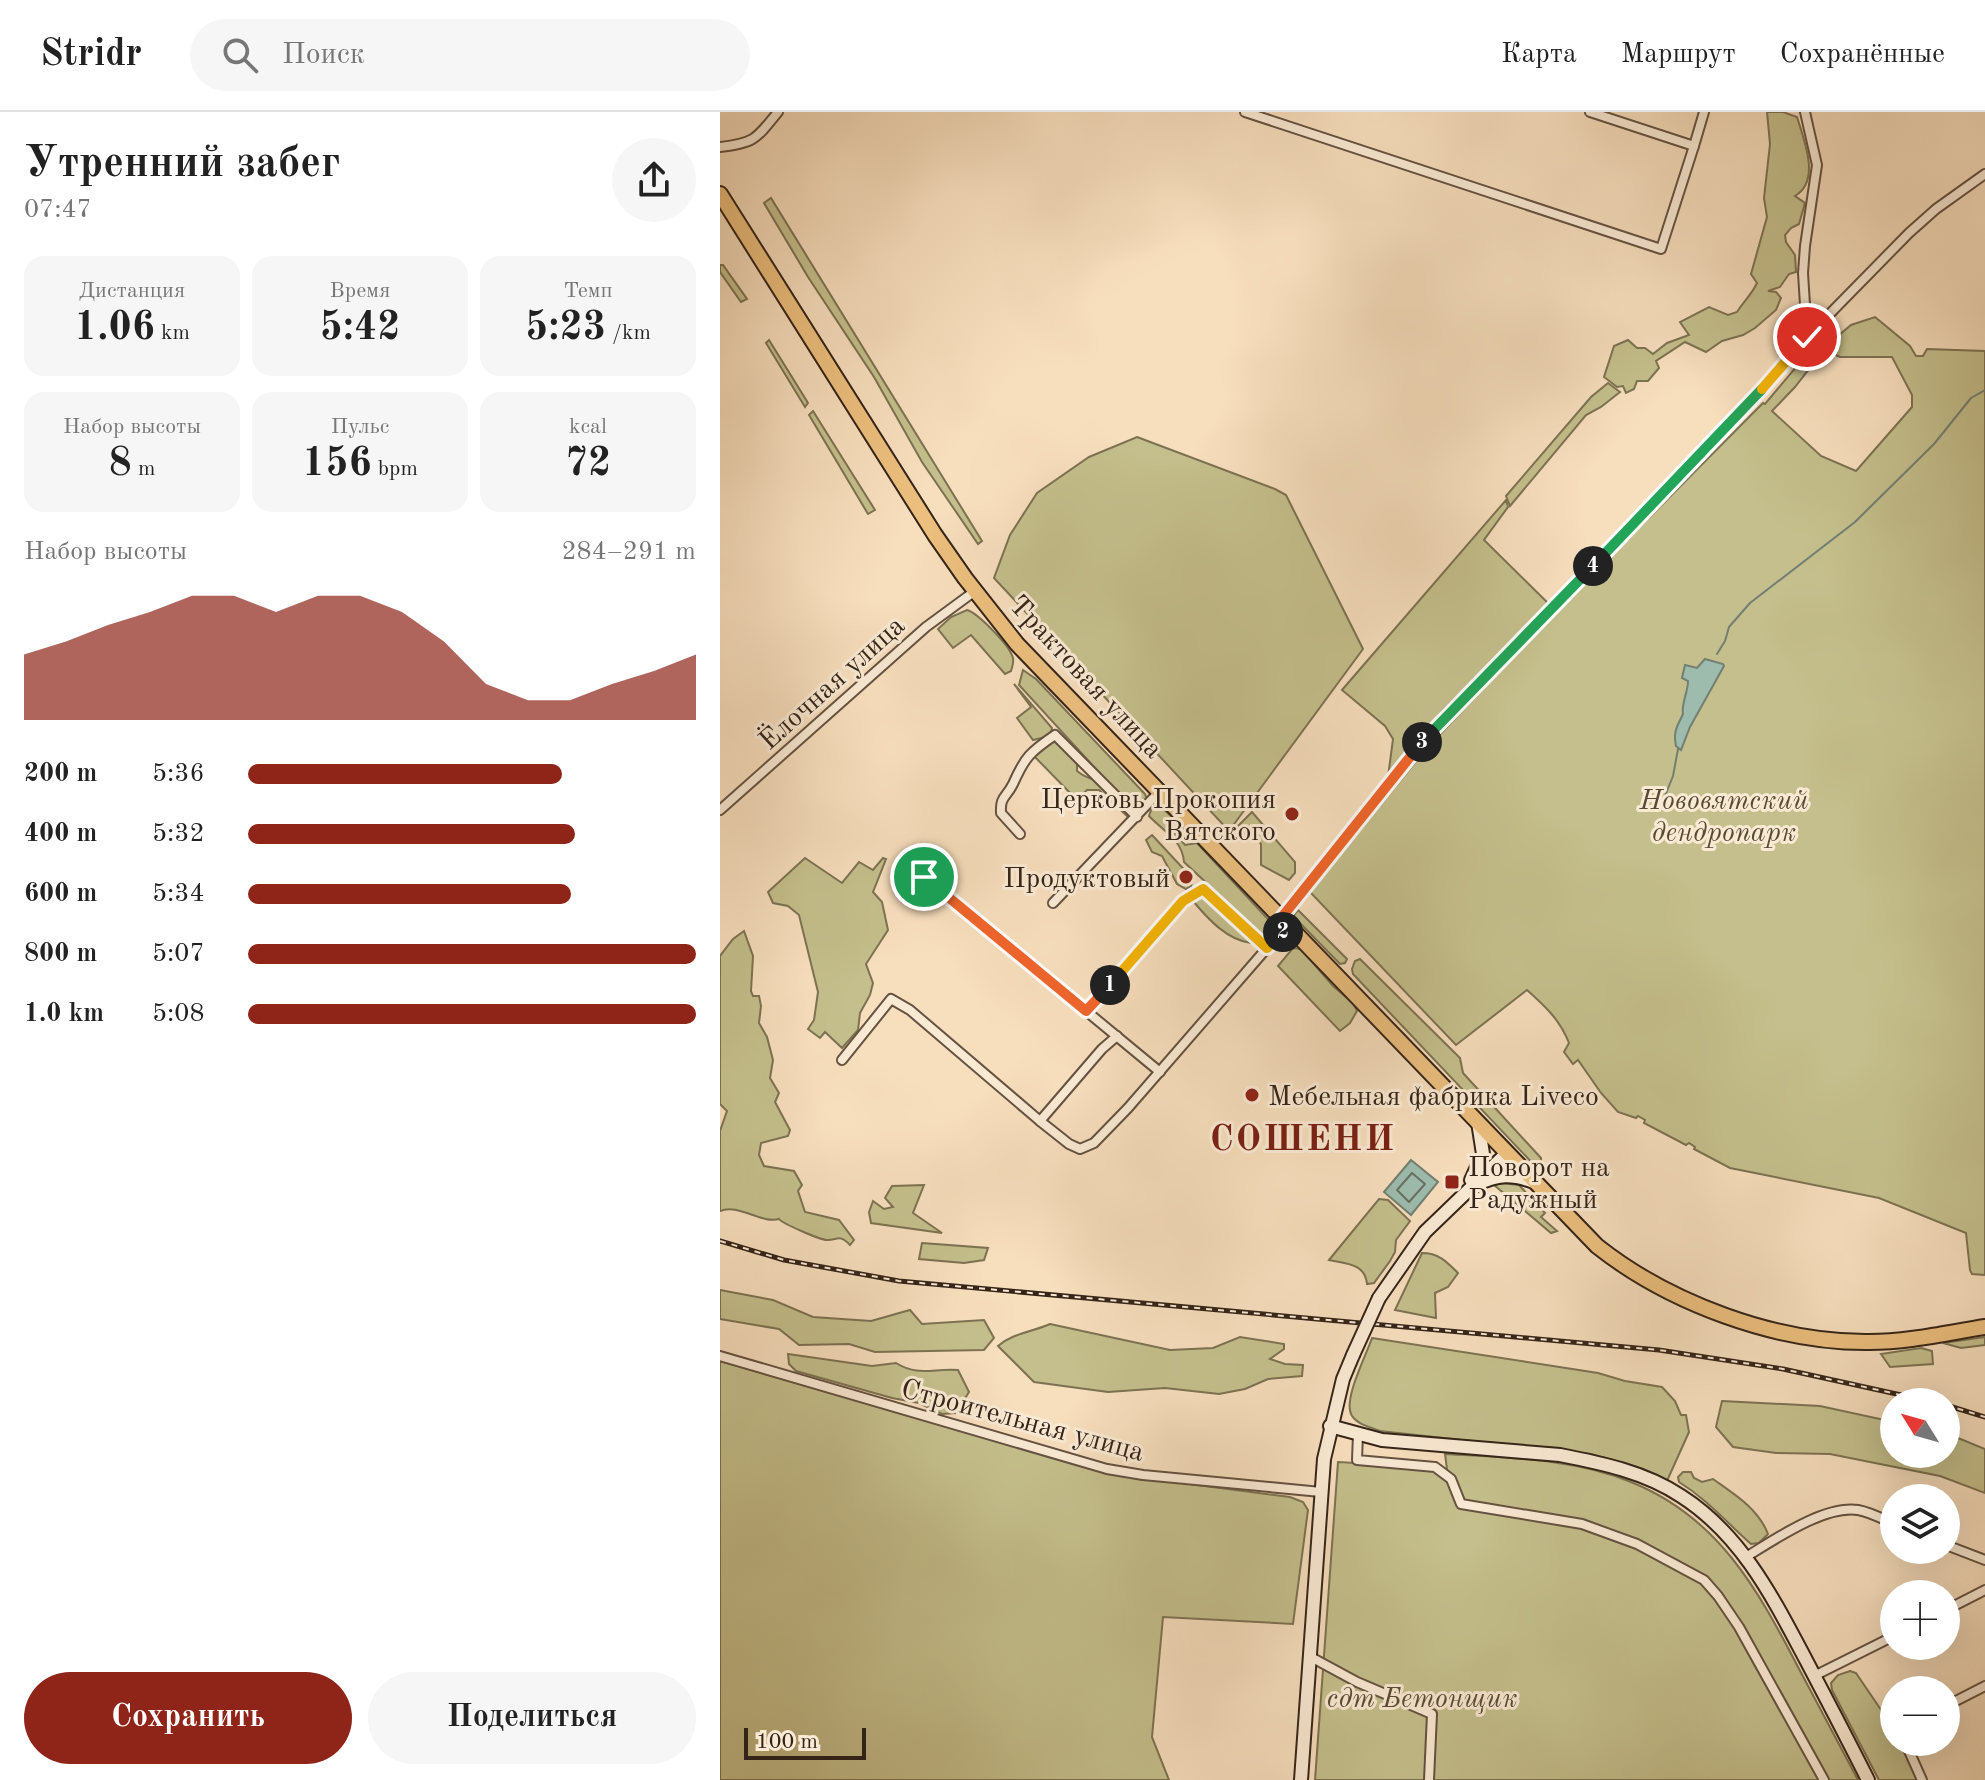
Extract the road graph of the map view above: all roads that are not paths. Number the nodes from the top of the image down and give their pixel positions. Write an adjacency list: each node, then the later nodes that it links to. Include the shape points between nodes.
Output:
1 (778, 112): 7 (street, via 747,143)
2 (1245, 112): 6 (street, via 1661,249)
3 (1590, 112): 6 (street)
4 (1704, 112): 6 (street)
5 (1805, 112): 10 (street, via 1817,165 1803,273)
6 (1694, 146)
7 (720, 147)
8 (1985, 174): 10 (street, via 1909,233)
9 (720, 194): 11 (main road, Трактовая улица)
10 (1807, 337): 18 (street, via 1747,406 1424,740)
11 (975, 591): 12 (main road, Трактовая улица, via 1017,644); 13 (street, Ёлочная улица, via 926,627)
12 (1159, 792): 14 (street); 18 (main road, Трактовая улица)
13 (720, 810)
14 (1137, 817): 15 (street, via 1055,735 1018,768 1000,801 1001,813); 17 (street)
15 (1020, 834)
16 (924, 877): 20 (street)
17 (1053, 903)
18 (1286, 921): 19 (street); 25 (main road, Трактовая улица)
19 (1267, 948): 20 (street, via 1203,889 1183,901); 23 (street)
20 (1086, 1011): 21 (street)
21 (1117, 1036): 23 (street); 24 (street)
22 (842, 1060): 24 (street, via 891,999)
23 (1160, 1072): 24 (street, via 1094,1143 1080,1149)
24 (1040, 1121)
25 (1477, 1121): 26 (main road, Трактовая улица); 28 (main road, via 1483,1154)
26 (1507, 1153): 27 (main road); 28 (main road)
27 (1534, 1182): 28 (main road, via 1500,1175); 29 (main road, via 1597,1246 1649,1282 1763,1326 1868,1342)
28 (1463, 1193): 31 (main road, bridge, via 1425,1232 1379,1298 1343,1379)
29 (1985, 1327)
30 (720, 1356): 33 (street, Строительная улица, via 1107,1469)
31 (1330, 1426): 32 (main road); 33 (main road)
32 (1358, 1434): 36 (main road, via 1560,1455 1618,1468 1680,1495); 48 (street, via 1357,1460 1435,1467 1451,1479 1461,1504 1582,1524 1637,1544 1704,1580 1739,1627)
33 (1321, 1492): 41 (main road)
34 (1880, 1519): 36 (street, via 1850,1510 1810,1520)
35 (1960, 1550): 37 (street)
36 (1746, 1557): 42 (main road)
37 (1985, 1560)
38 (1985, 1590): 39 (street)
39 (1960, 1603)
40 (1880, 1643): 42 (street)
41 (1309, 1656): 46 (main road); 47 (street, via 1432,1714)
42 (1814, 1676): 49 (main road)
43 (1985, 1686): 44 (street)
44 (1960, 1699)
45 (1911, 1756): 50 (street)
46 (1301, 1780)
47 (1429, 1780)
48 (1824, 1780)
49 (1868, 1780)
50 (1922, 1780)

